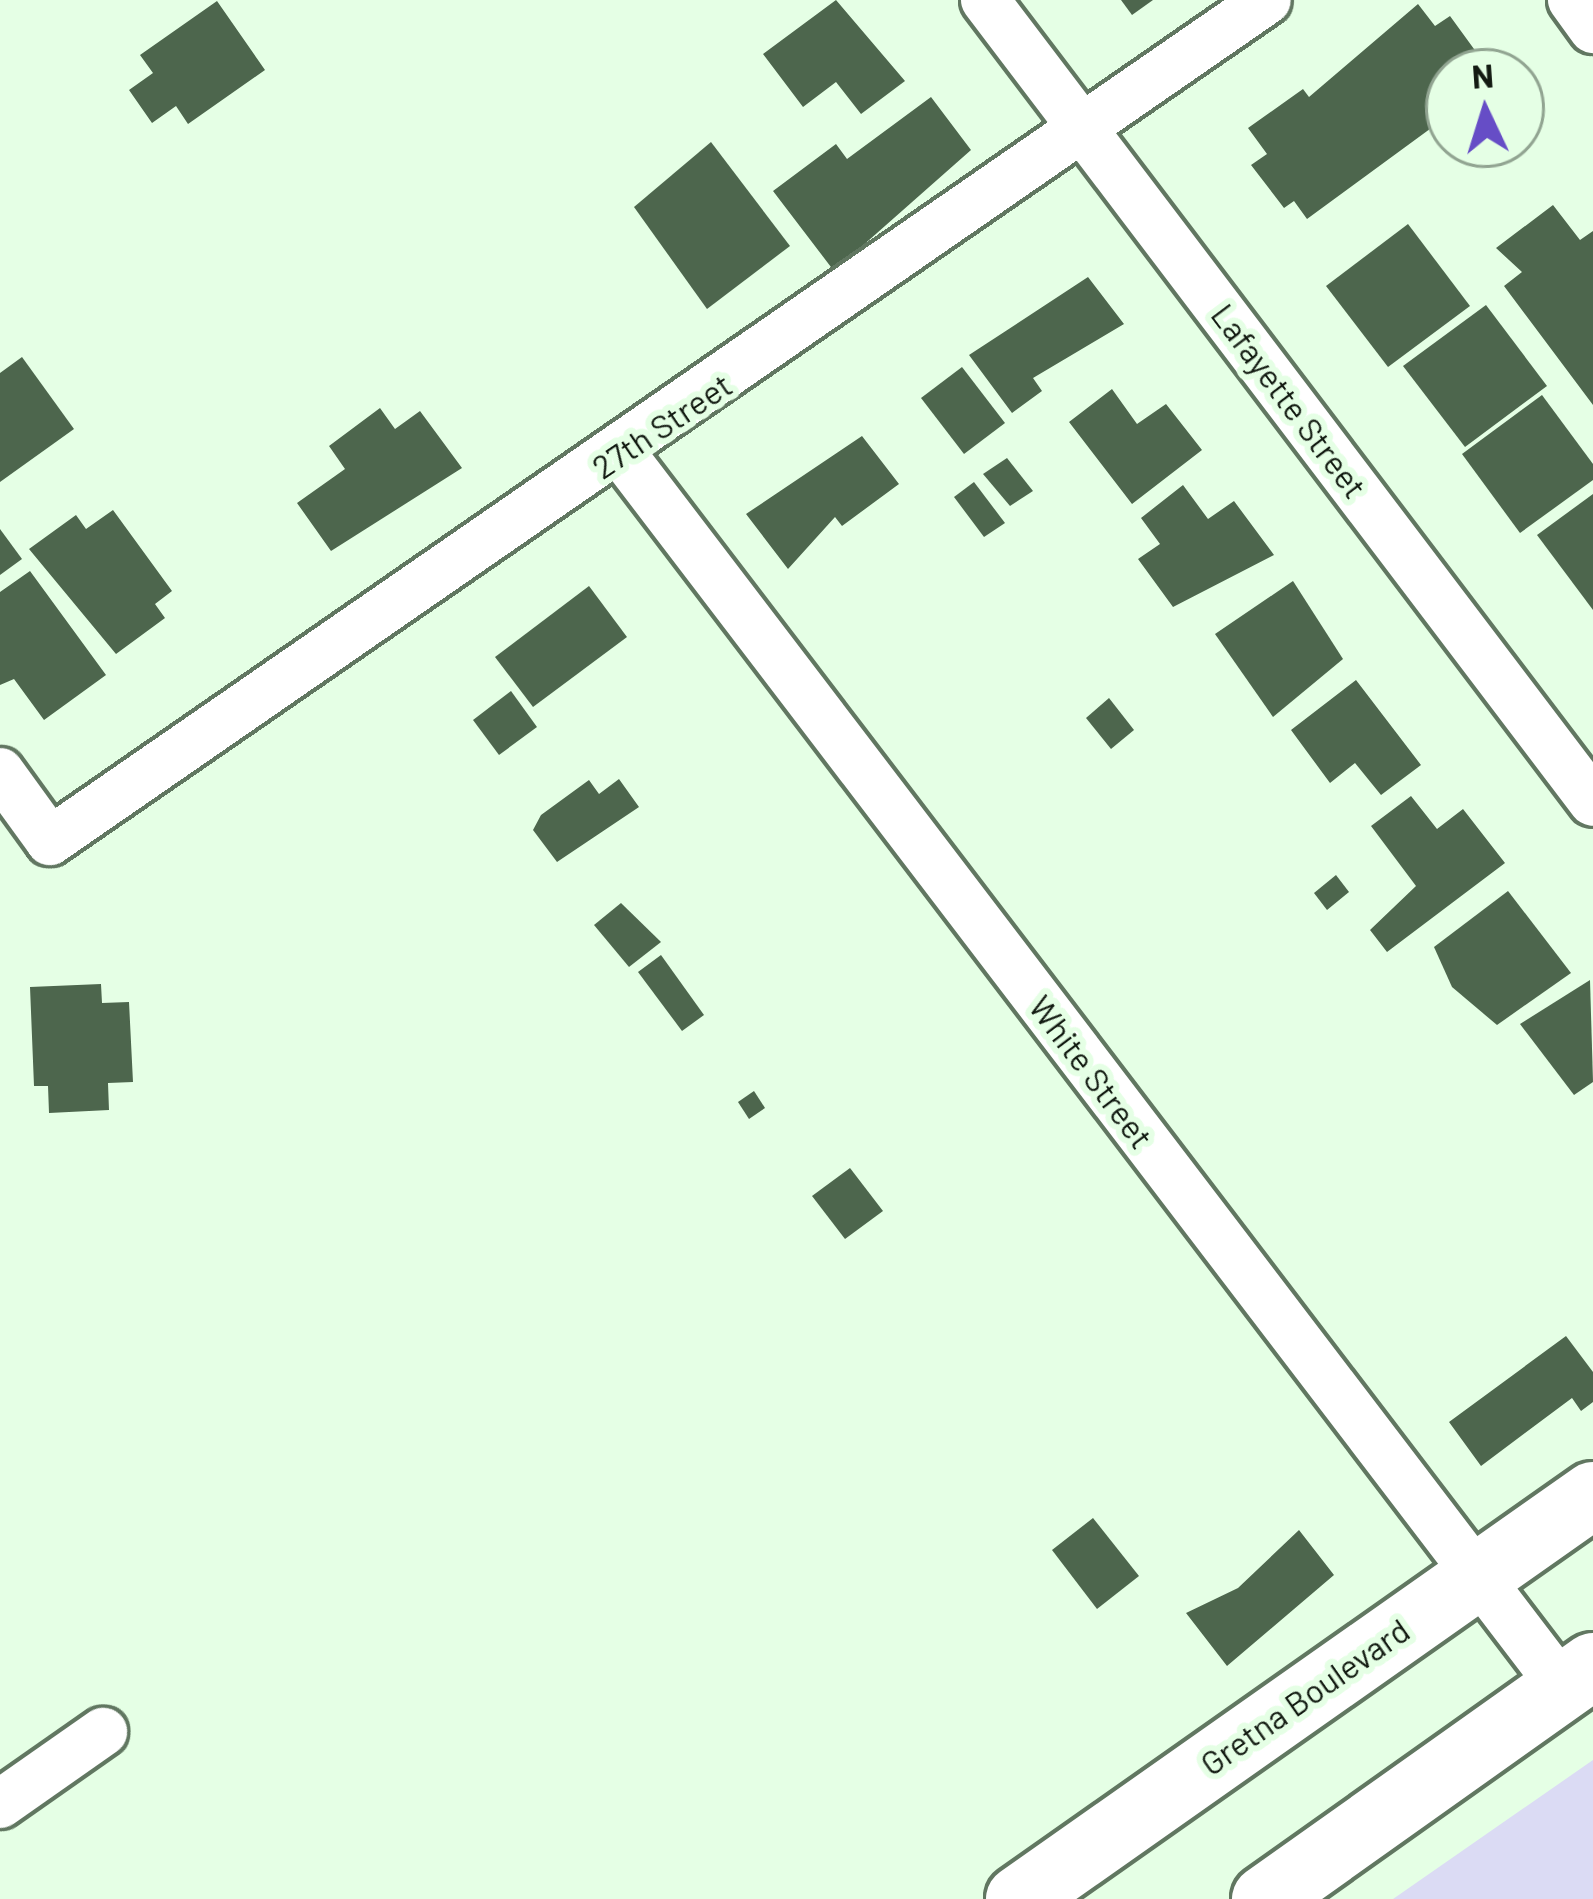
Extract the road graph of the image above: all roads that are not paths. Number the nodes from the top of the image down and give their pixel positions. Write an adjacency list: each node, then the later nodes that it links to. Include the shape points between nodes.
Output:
1 (985, 0): 5 (street, Lafayette Street)
2 (1267, 0): 5 (street, 27th Street)
3 (1572, 0): 4 (street)
4 (1593, 29)
5 (1085, 134): 6 (street, 27th Street); 8 (street, Lafayette Street)
6 (622, 454): 7 (street, 27th Street, via 50,841); 10 (street, White Street)
7 (0, 772)
8 (1593, 802)
9 (1593, 1496): 10 (street, Gretna Boulevard)
10 (1474, 1577): 11 (street, White Street); 14 (street, Gretna Boulevard)
11 (1578, 1677): 15 (street)
12 (103, 1732): 13 (street)
13 (0, 1804)
14 (1042, 1892)
15 (1265, 1899)

